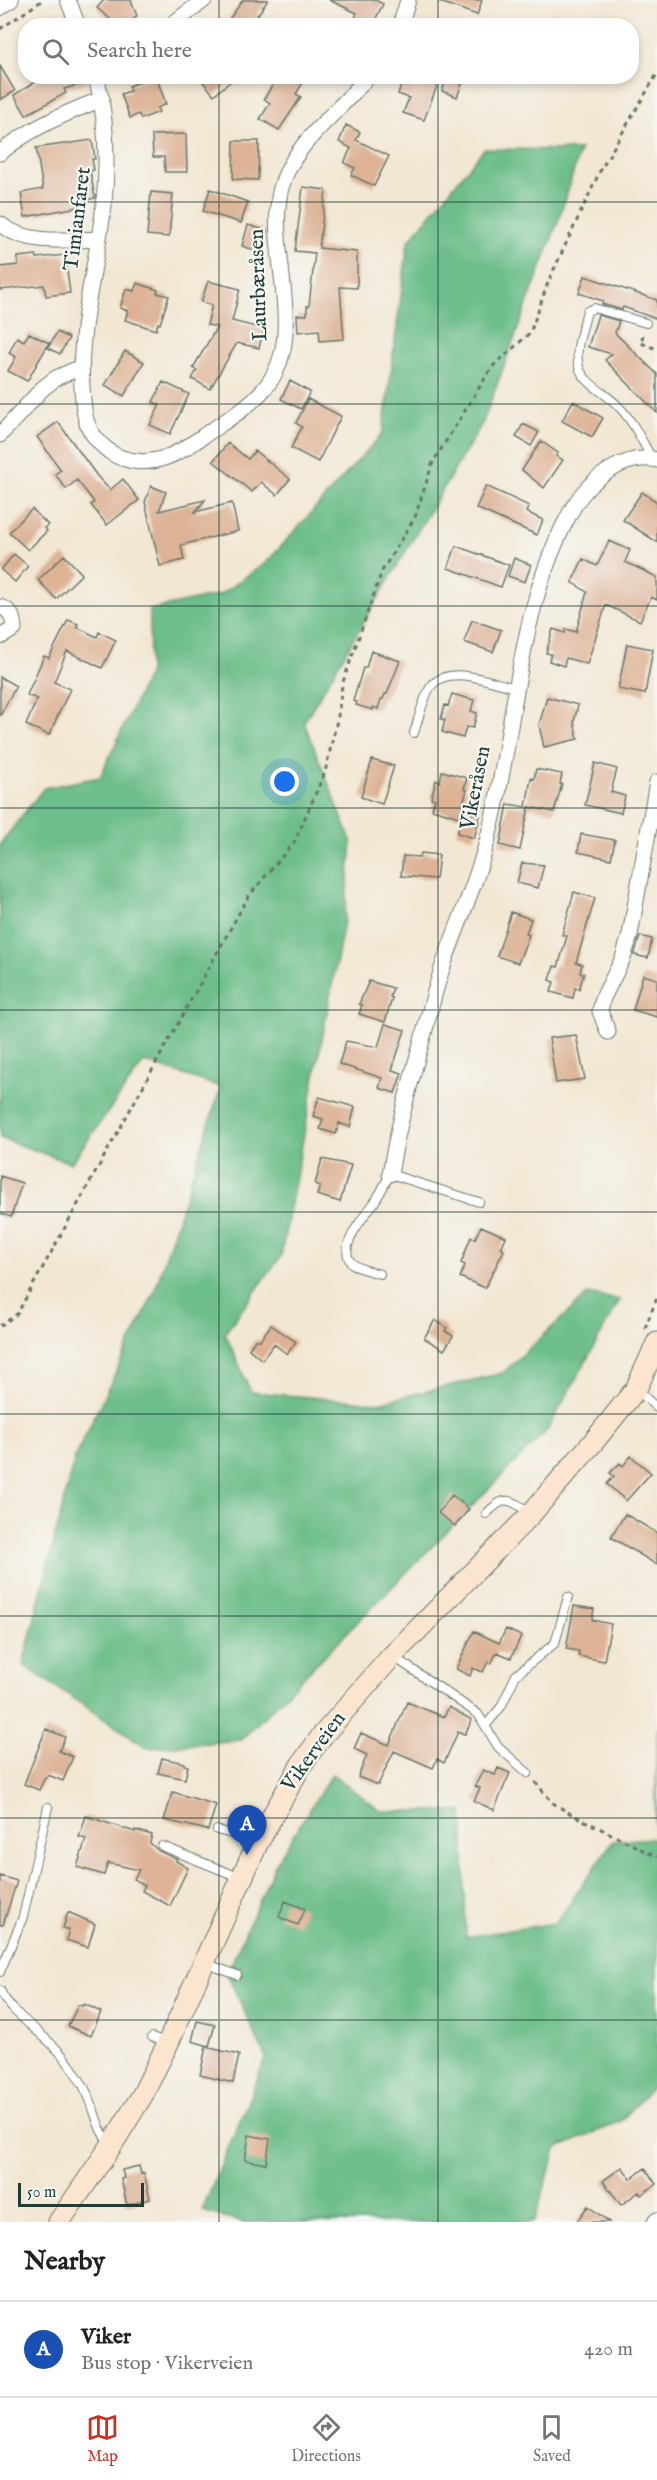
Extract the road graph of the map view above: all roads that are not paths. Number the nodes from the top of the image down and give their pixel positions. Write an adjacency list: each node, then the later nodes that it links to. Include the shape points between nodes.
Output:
1 (11, 0): 5 (street)
2 (68, 0): 6 (street)
3 (204, 0): 7 (street)
4 (408, 0): 8 (street)
5 (0, 8)
6 (75, 18)
7 (180, 18)
8 (402, 18)
9 (98, 84): 11 (street, Timianfaret)
10 (361, 84): 16 (street, Laurbæråsen, via 303,147 281,187 277,229 285,334 277,370 265,389 191,445 164,460 142,463 120,458 99,442 87,424)
11 (102, 99): 12 (street, via 22,136); 14 (street, Timianfaret, via 107,158)
12 (0, 153)
13 (0, 224): 14 (street, via 19,236)
14 (98, 239): 16 (street, Timianfaret)
15 (646, 323): 18 (lane, via 594,308 587,311 578,355 584,375 620,407)
16 (81, 367): 17 (street, via 42,389)
17 (0, 435)
18 (654, 459): 21 (street, Vikeråsen, via 615,467 595,480 575,504 548,559 530,616)
19 (0, 607): 20 (street, via 13,616 14,629)
20 (0, 637)
21 (516, 688): 22 (lane, via 472,677 442,677 430,687); 25 (street, Vikeråsen, via 490,829 476,882 443,965 397,1127)
22 (414, 733)
23 (657, 782): 24 (street, via 630,935 602,1004)
24 (608, 1032)
25 (390, 1174): 26 (lane); 27 (lane, via 355,1227 348,1253 349,1260 357,1266)
26 (479, 1202)
27 (380, 1274)
28 (657, 1343): 29 (main road, Vikerveien)
29 (636, 1389): 30 (lane); 32 (main road, Vikerveien)
30 (657, 1408)
31 (486, 1514): 32 (lane, via 504,1500)
32 (531, 1514): 34 (main road, Vikerveien)
33 (568, 1597): 35 (lane, via 555,1643 516,1675 501,1707)
34 (392, 1656): 35 (lane, via 468,1706); 39 (main road, Vikerveien, via 308,1755)
35 (486, 1725): 36 (lane, via 498,1747)
36 (528, 1773)
37 (48, 1807): 43 (lane, via 23,1917)
38 (217, 1830): 39 (lane)
39 (258, 1842): 41 (main road, Vikerveien)
40 (162, 1846): 41 (lane)
41 (242, 1878): 42 (main road, Vikerveien)
42 (203, 1963): 44 (lane); 46 (main road, Vikerveien, via 160,2040 142,2094)
43 (0, 1972)
44 (237, 1975)
45 (0, 1990): 46 (lane, via 4,1999 48,2038 64,2058 82,2084 100,2132)
46 (111, 2146): 47 (main road, Vikerveien)
47 (59, 2222)

